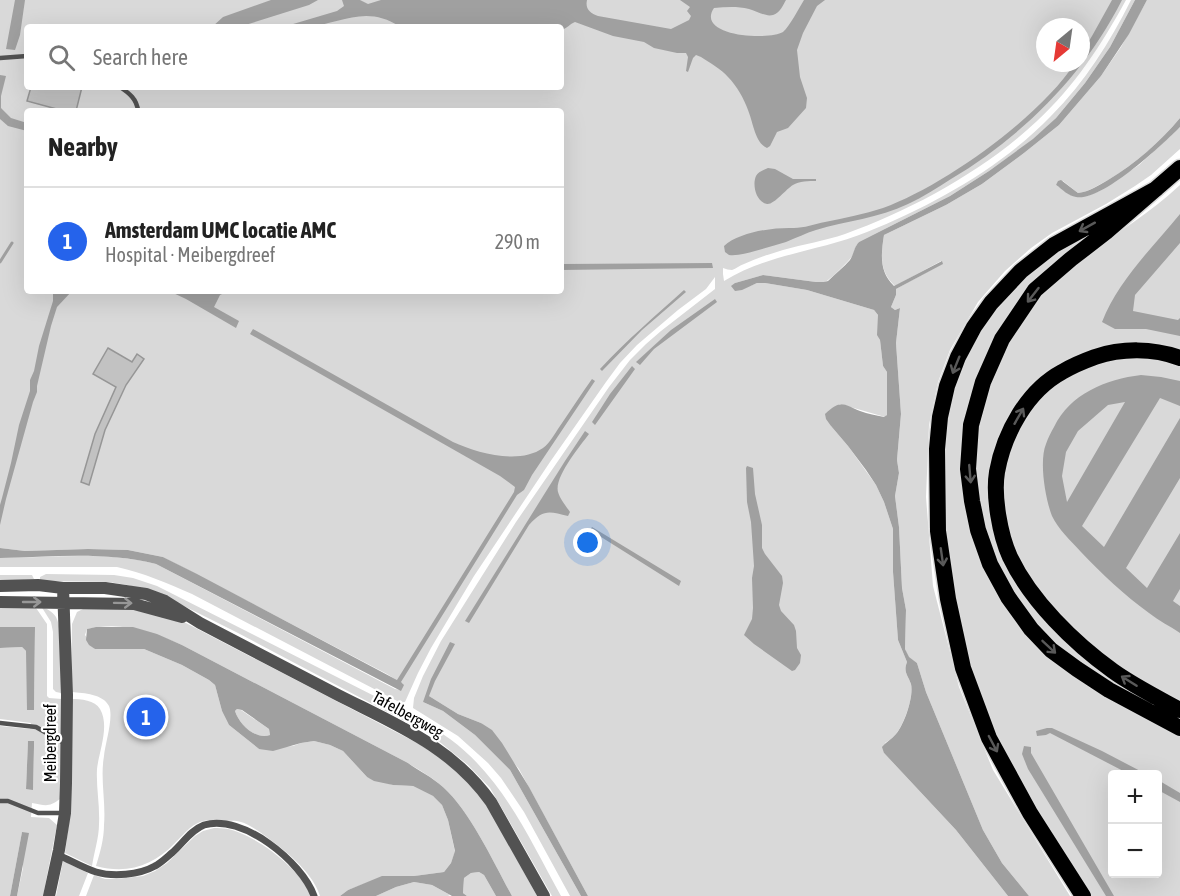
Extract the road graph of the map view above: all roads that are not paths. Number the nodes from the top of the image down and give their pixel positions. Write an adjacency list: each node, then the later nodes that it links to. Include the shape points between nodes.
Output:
1 (24, 56): 2 (lane)
2 (0, 58)
3 (124, 90): 4 (lane)
4 (138, 108)
5 (1180, 168): 6 (highway)
6 (1156, 189): 15 (highway, one-way to 15, via 1035,290 1002,339 983,382 971,425 968,469 978,530 990,564 1031,629 1051,650 1108,690); 23 (highway, one-way to 23, via 1054,245 1021,271 991,303 958,357 947,386 939,428 938,531 963,668 989,738 1030,813)
7 (1180, 358): 13 (highway, one-way to 7, via 1113,671 1039,602 1010,556 997,500 997,473 1017,418 1038,390 1060,372 1110,352 1141,350)
8 (0, 586): 9 (street, Tafelbergweg)
9 (63, 588): 11 (street, Meibergdreef); 12 (street, Tafelbergweg, via 105,588 146,594)
10 (0, 602): 11 (street, Tafelbergweg, one-way to 11)
11 (64, 602): 12 (street, Tafelbergweg, one-way to 12, via 134,604); 16 (street, Meibergdreef)
12 (200, 623): 22 (street, Tafelbergweg, via 420,738 456,762 491,802)
13 (1180, 710)
14 (0, 723): 16 (lane, via 36,727)
15 (1180, 728)
16 (66, 744): 18 (street, Meibergdreef)
17 (0, 801): 18 (lane, via 38,813)
18 (65, 813): 19 (street, Meibergdreef)
19 (58, 855): 20 (street, Meibergdreef); 21 (street, via 99,873 131,873 153,867 202,826 225,825 250,833 288,859)
20 (50, 896)
21 (314, 896)
22 (544, 896)
23 (1083, 896)

